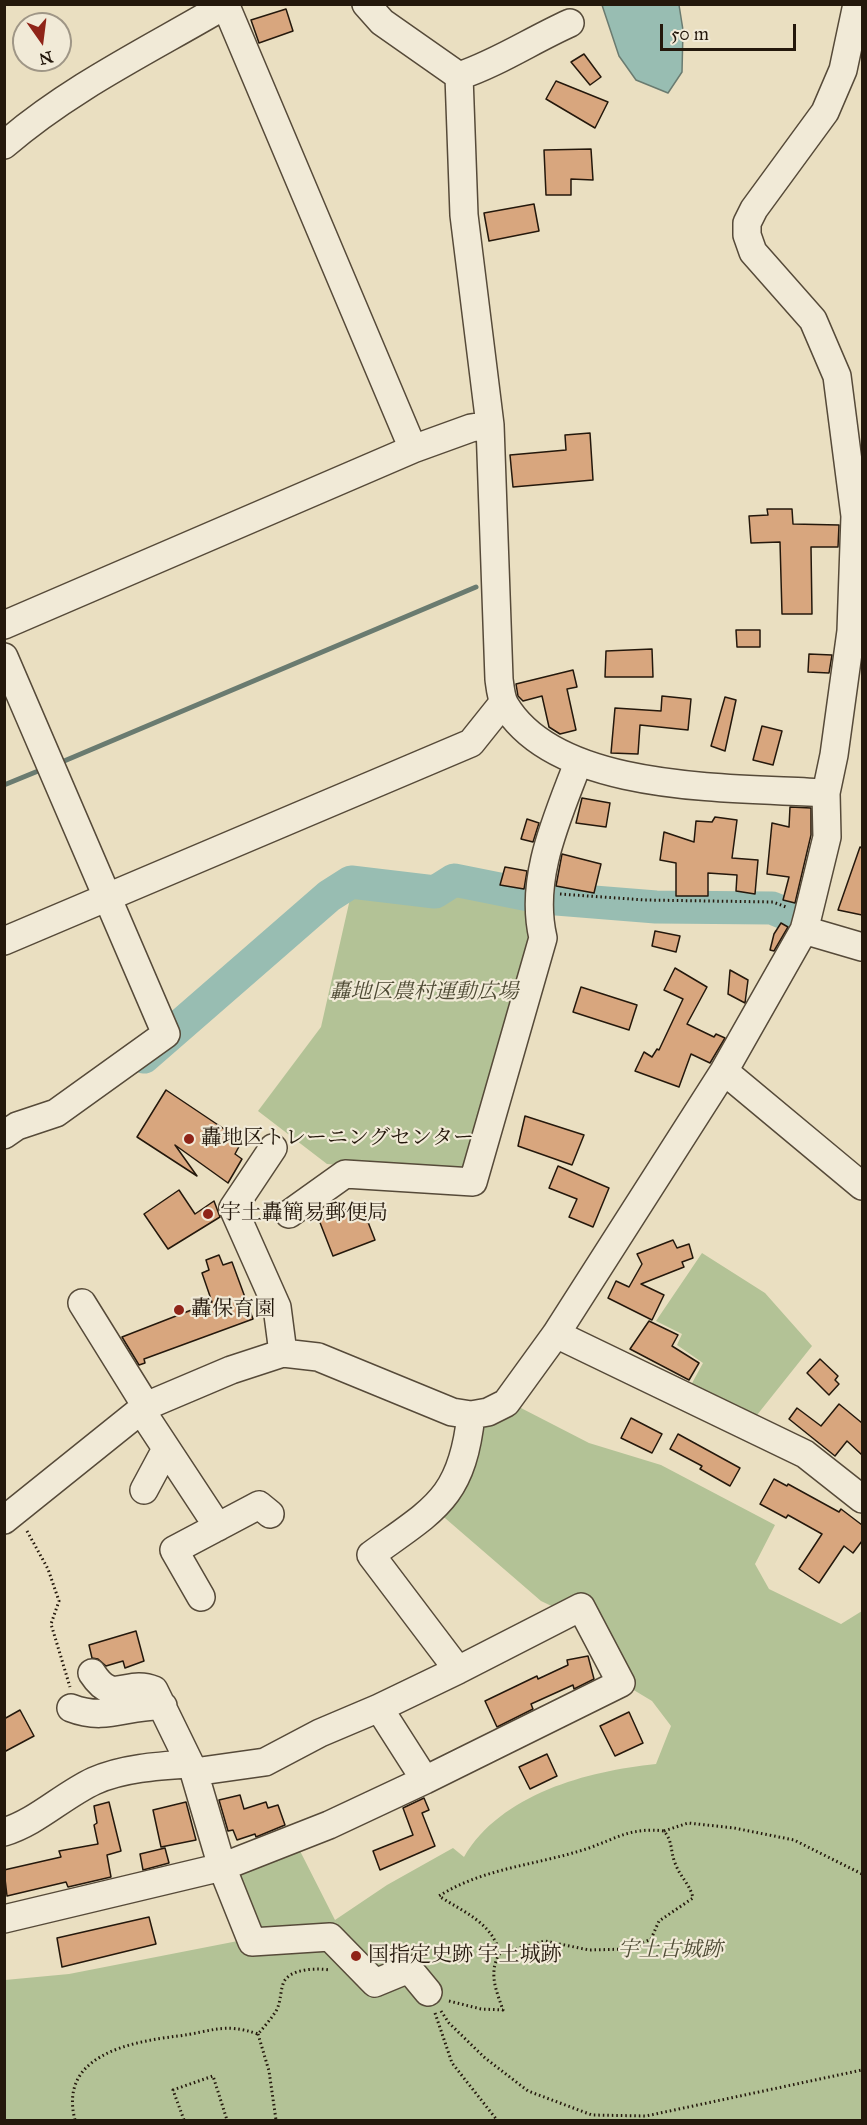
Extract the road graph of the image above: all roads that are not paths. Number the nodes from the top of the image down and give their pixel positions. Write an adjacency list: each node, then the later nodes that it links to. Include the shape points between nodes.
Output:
1 (366, 4): 5 (street, via 382,22)
2 (857, 4): 9 (street, via 843,70 825,112 754,209 747,223 747,235 753,252 813,320 837,376)
3 (226, 5): 6 (street, via 39,115); 8 (street)
4 (570, 23): 5 (street, via 525,43 492,65)
5 (459, 76): 7 (street, via 464,215)
6 (4, 145)
7 (490, 425): 8 (street); 12 (street)
8 (413, 449): 10 (street)
9 (859, 512): 14 (street, via 851,632)
10 (4, 625)
11 (4, 657): 15 (street)
12 (503, 703): 13 (street, via 523,729); 15 (street, via 471,743)
13 (578, 763): 14 (street, via 618,775); 23 (street, via 549,841 539,893 543,938 473,1182 345,1174)
14 (826, 793): 16 (street, via 827,837)
15 (108, 896): 17 (street); 20 (street, via 166,1034 56,1113 16,1126)
16 (806, 922): 18 (street); 19 (street)
17 (4, 941)
18 (862, 947)
19 (724, 1071): 22 (street); 25 (street)
20 (4, 1135)
21 (273, 1148): 26 (street, via 233,1208 277,1307)
22 (862, 1186)
23 (289, 1214)
24 (82, 1303): 27 (street)
25 (556, 1334): 28 (street, via 506,1403); 31 (street, via 805,1454)
26 (283, 1353): 27 (street, via 231,1370); 28 (street, via 318,1357 452,1412)
27 (143, 1408): 29 (street); 33 (street)
28 (471, 1415): 36 (street, via 467,1451 457,1480 435,1507 371,1555)
29 (166, 1449): 30 (street); 34 (street)
30 (144, 1490)
31 (862, 1499)
32 (270, 1514): 34 (street, via 259,1504)
33 (10, 1516)
34 (218, 1527): 35 (street, via 174,1550)
35 (201, 1597)
36 (458, 1670): 38 (street); 40 (street, via 581,1607 621,1683)
37 (163, 1706): 37 (street, via 145,1705 89,1715 78,1689 101,1686 114,1691 143,1686 154,1690); 39 (street)
38 (379, 1708): 39 (street, via 265,1762); 40 (street)
39 (192, 1768): 41 (street, via 123,1773 94,1781 20,1827); 42 (street)
40 (424, 1780): 42 (street, via 329,1825)
41 (4, 1832)
42 (222, 1867): 43 (street); 44 (street, via 252,1942 330,1937 375,1983 410,1969)
43 (4, 1919)
44 (428, 1992)

